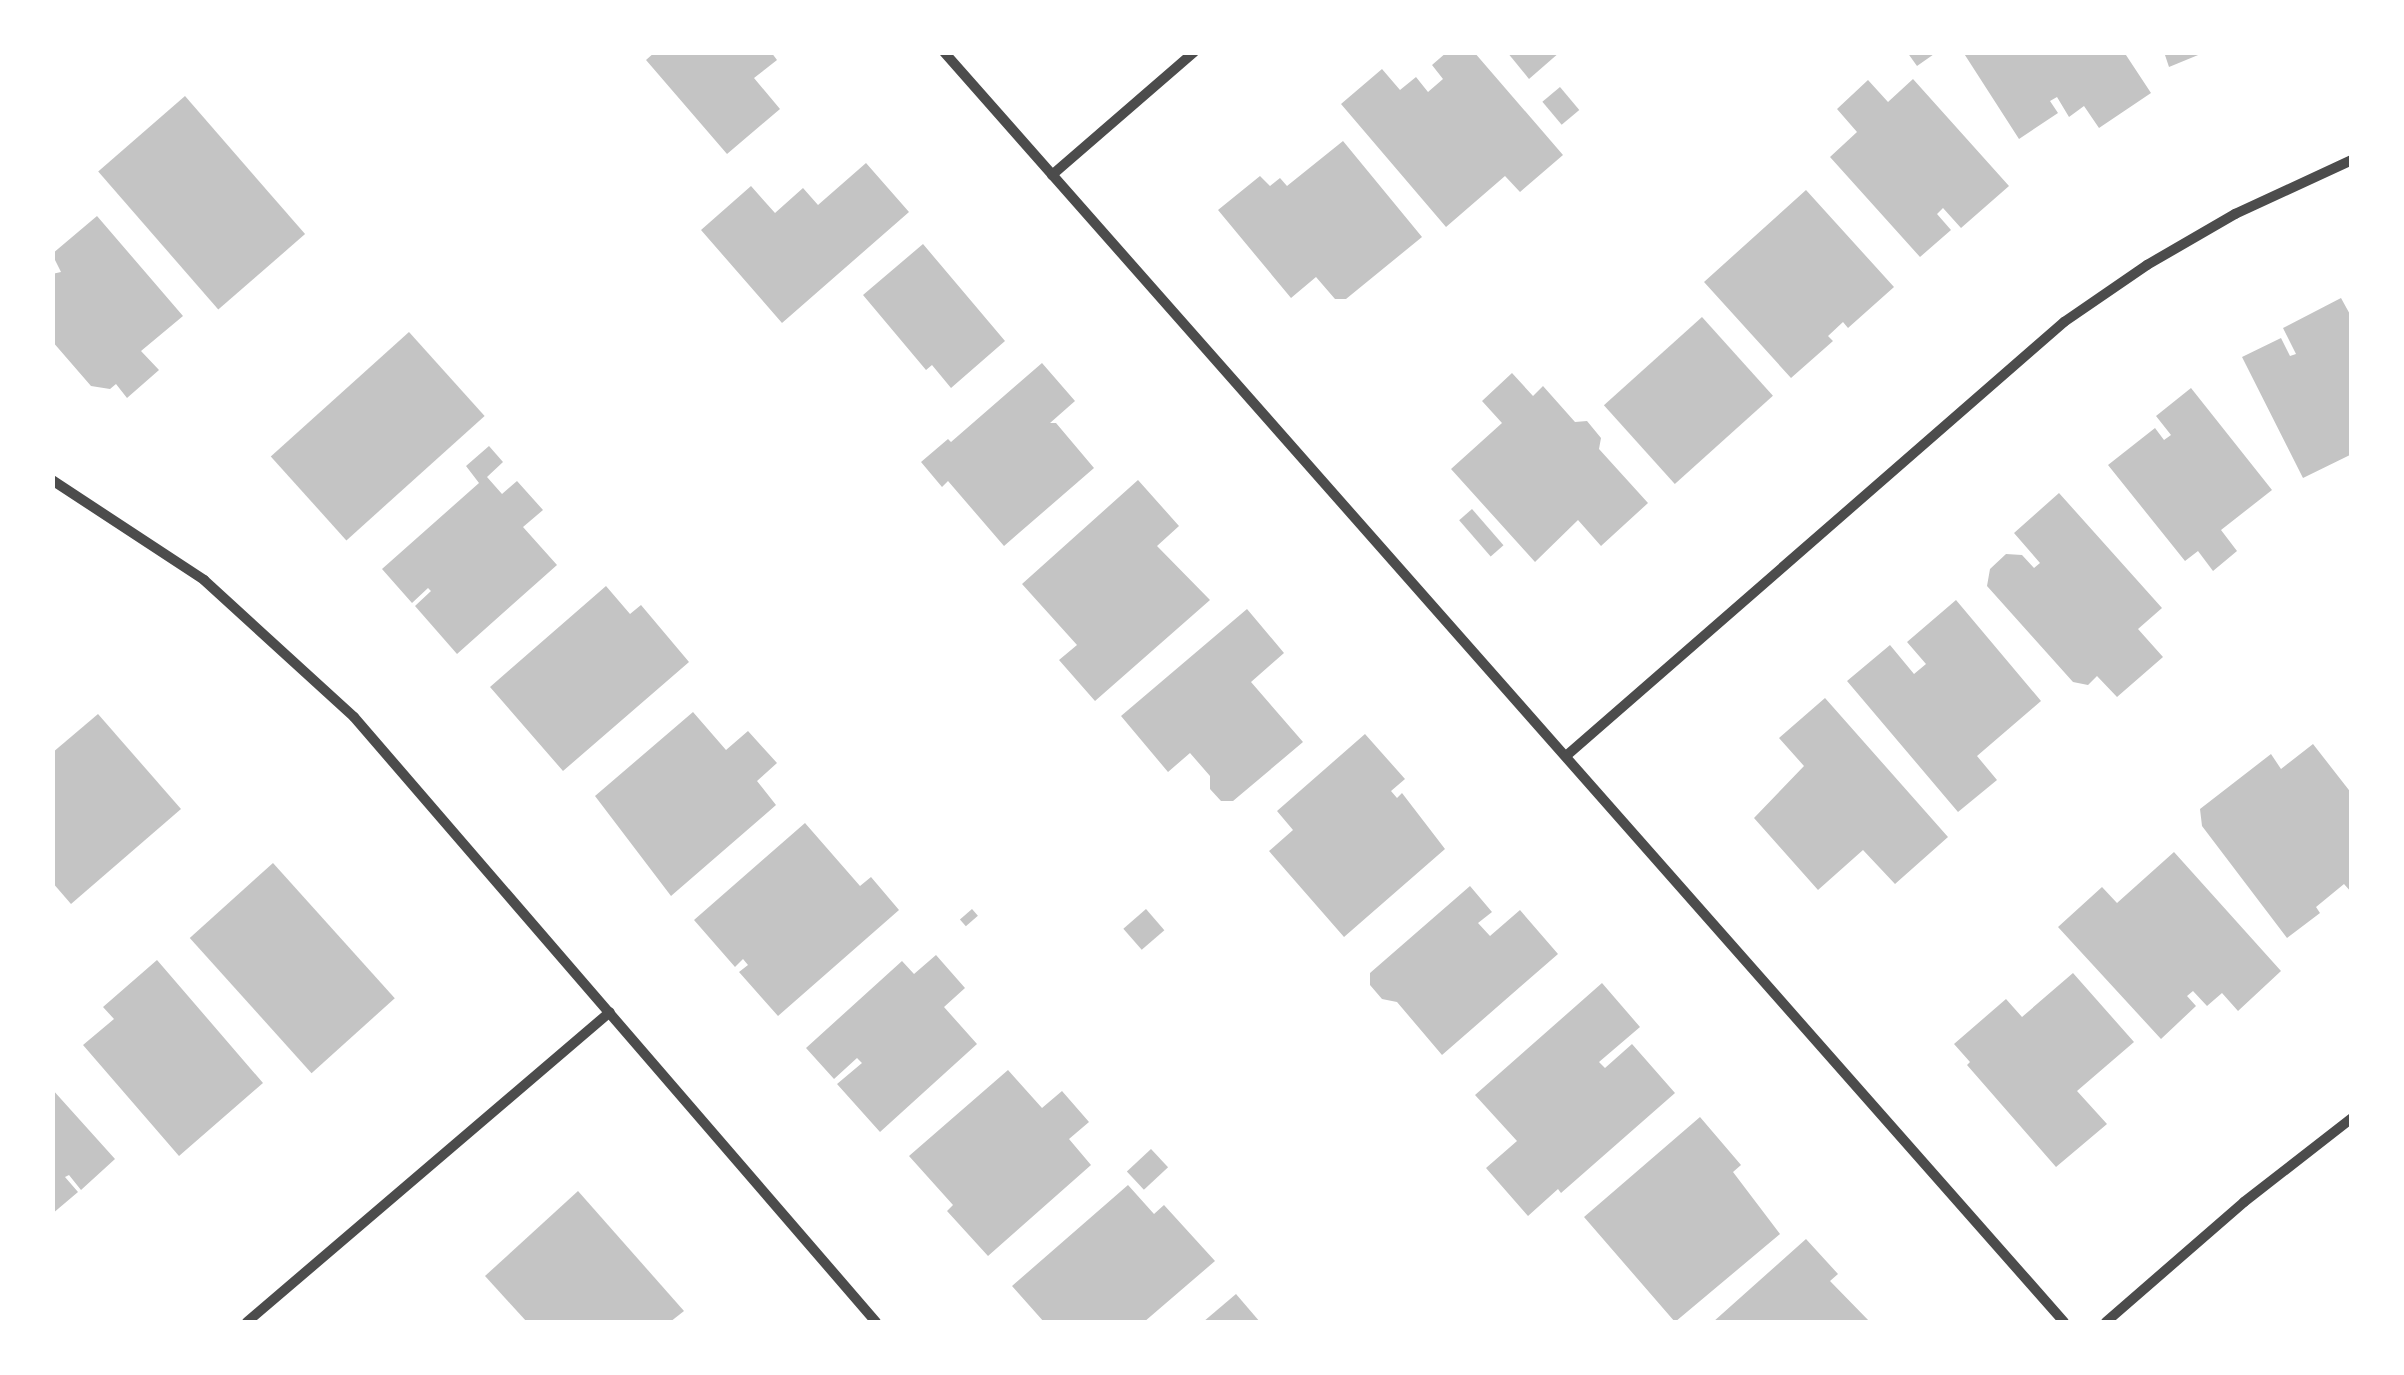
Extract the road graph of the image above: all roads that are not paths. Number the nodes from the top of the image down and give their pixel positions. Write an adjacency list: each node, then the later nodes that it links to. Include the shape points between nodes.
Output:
1 (944, 52): 4 (street)
2 (1194, 52): 4 (street)
3 (2352, 160): 6 (street, via 2235,214 2064,322)
4 (1052, 175): 6 (street)
5 (52, 480): 7 (street, via 204,580 354,717)
6 (1566, 756): 11 (street)
7 (610, 1012): 9 (street); 10 (street)
8 (2352, 1118): 12 (street)
9 (248, 1322)
10 (876, 1322)
11 (2064, 1322)
12 (2106, 1322)

